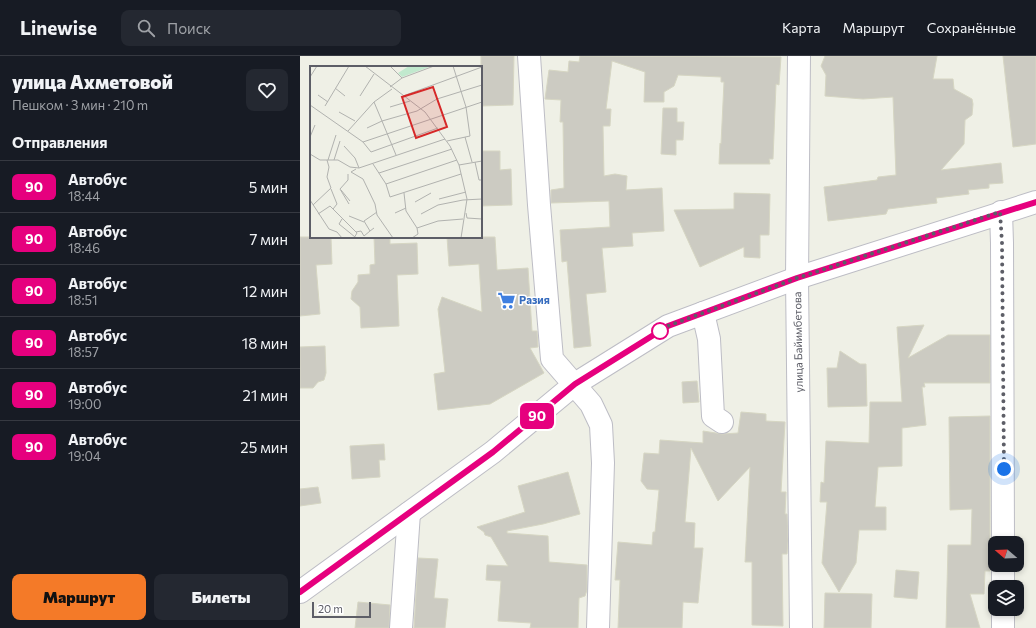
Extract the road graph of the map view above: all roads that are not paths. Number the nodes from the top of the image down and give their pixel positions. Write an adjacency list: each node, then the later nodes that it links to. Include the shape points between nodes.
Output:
1 (529, 56): 7 (street, via 552,359)
2 (799, 56): 5 (street, улица Байимбетова)
3 (1036, 202): 4 (street)
4 (1000, 212): 5 (street); 10 (street)
5 (797, 278): 6 (street); 15 (street, улица Байимбетова)
6 (703, 313): 7 (street, via 668,326); 8 (street, via 709,340 714,416)
7 (575, 384): 9 (street, via 493,452); 14 (street, via 591,404 601,425 603,463)
8 (722, 422)
9 (409, 513): 11 (street); 13 (street)
10 (1003, 536)
11 (300, 592)
12 (1003, 616): 16 (street)
13 (401, 628)
14 (598, 628)
15 (801, 628)
16 (1003, 628)

